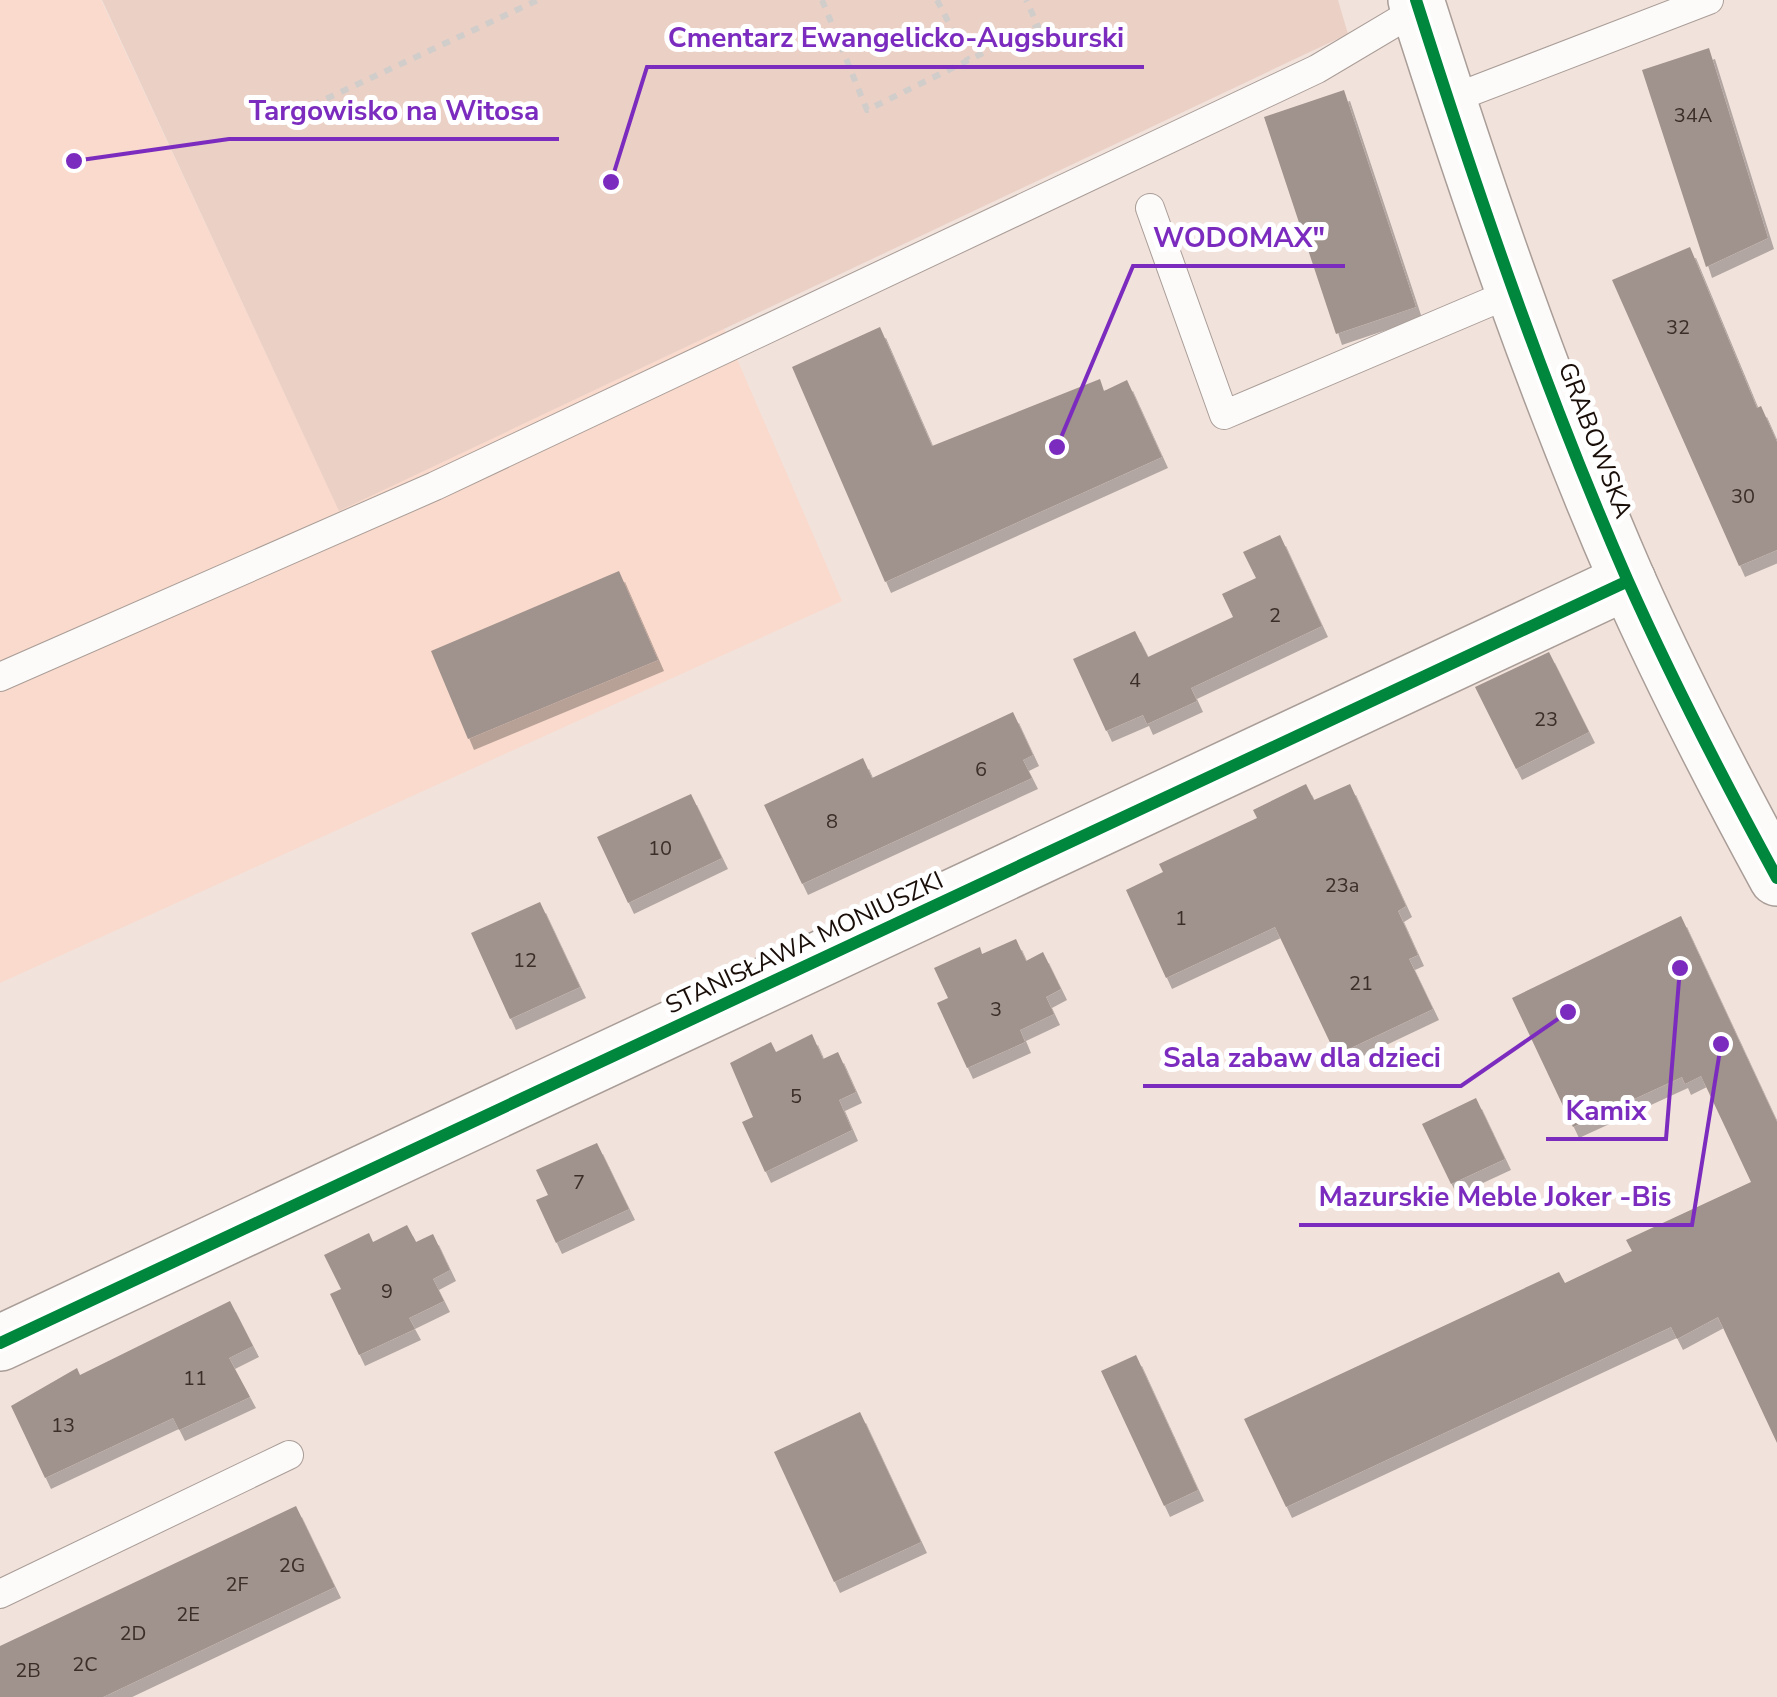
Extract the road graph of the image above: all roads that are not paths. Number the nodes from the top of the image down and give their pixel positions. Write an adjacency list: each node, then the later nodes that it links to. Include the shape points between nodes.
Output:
1 (1709, 0): 3 (lane)
2 (1417, 4): 3 (street, GRABOWSKA); 7 (lane, via 1318,69 435,486)
3 (1449, 100): 5 (street, GRABOWSKA)
4 (1150, 208): 5 (lane, via 1224,415)
5 (1516, 291): 6 (street, GRABOWSKA)
6 (1628, 581): 8 (street, GRABOWSKA); 9 (street, STANISŁAWA MONIUSZKI)
7 (0, 678)
8 (1777, 878)
9 (0, 1343)
10 (289, 1455): 11 (lane)
11 (0, 1594)

